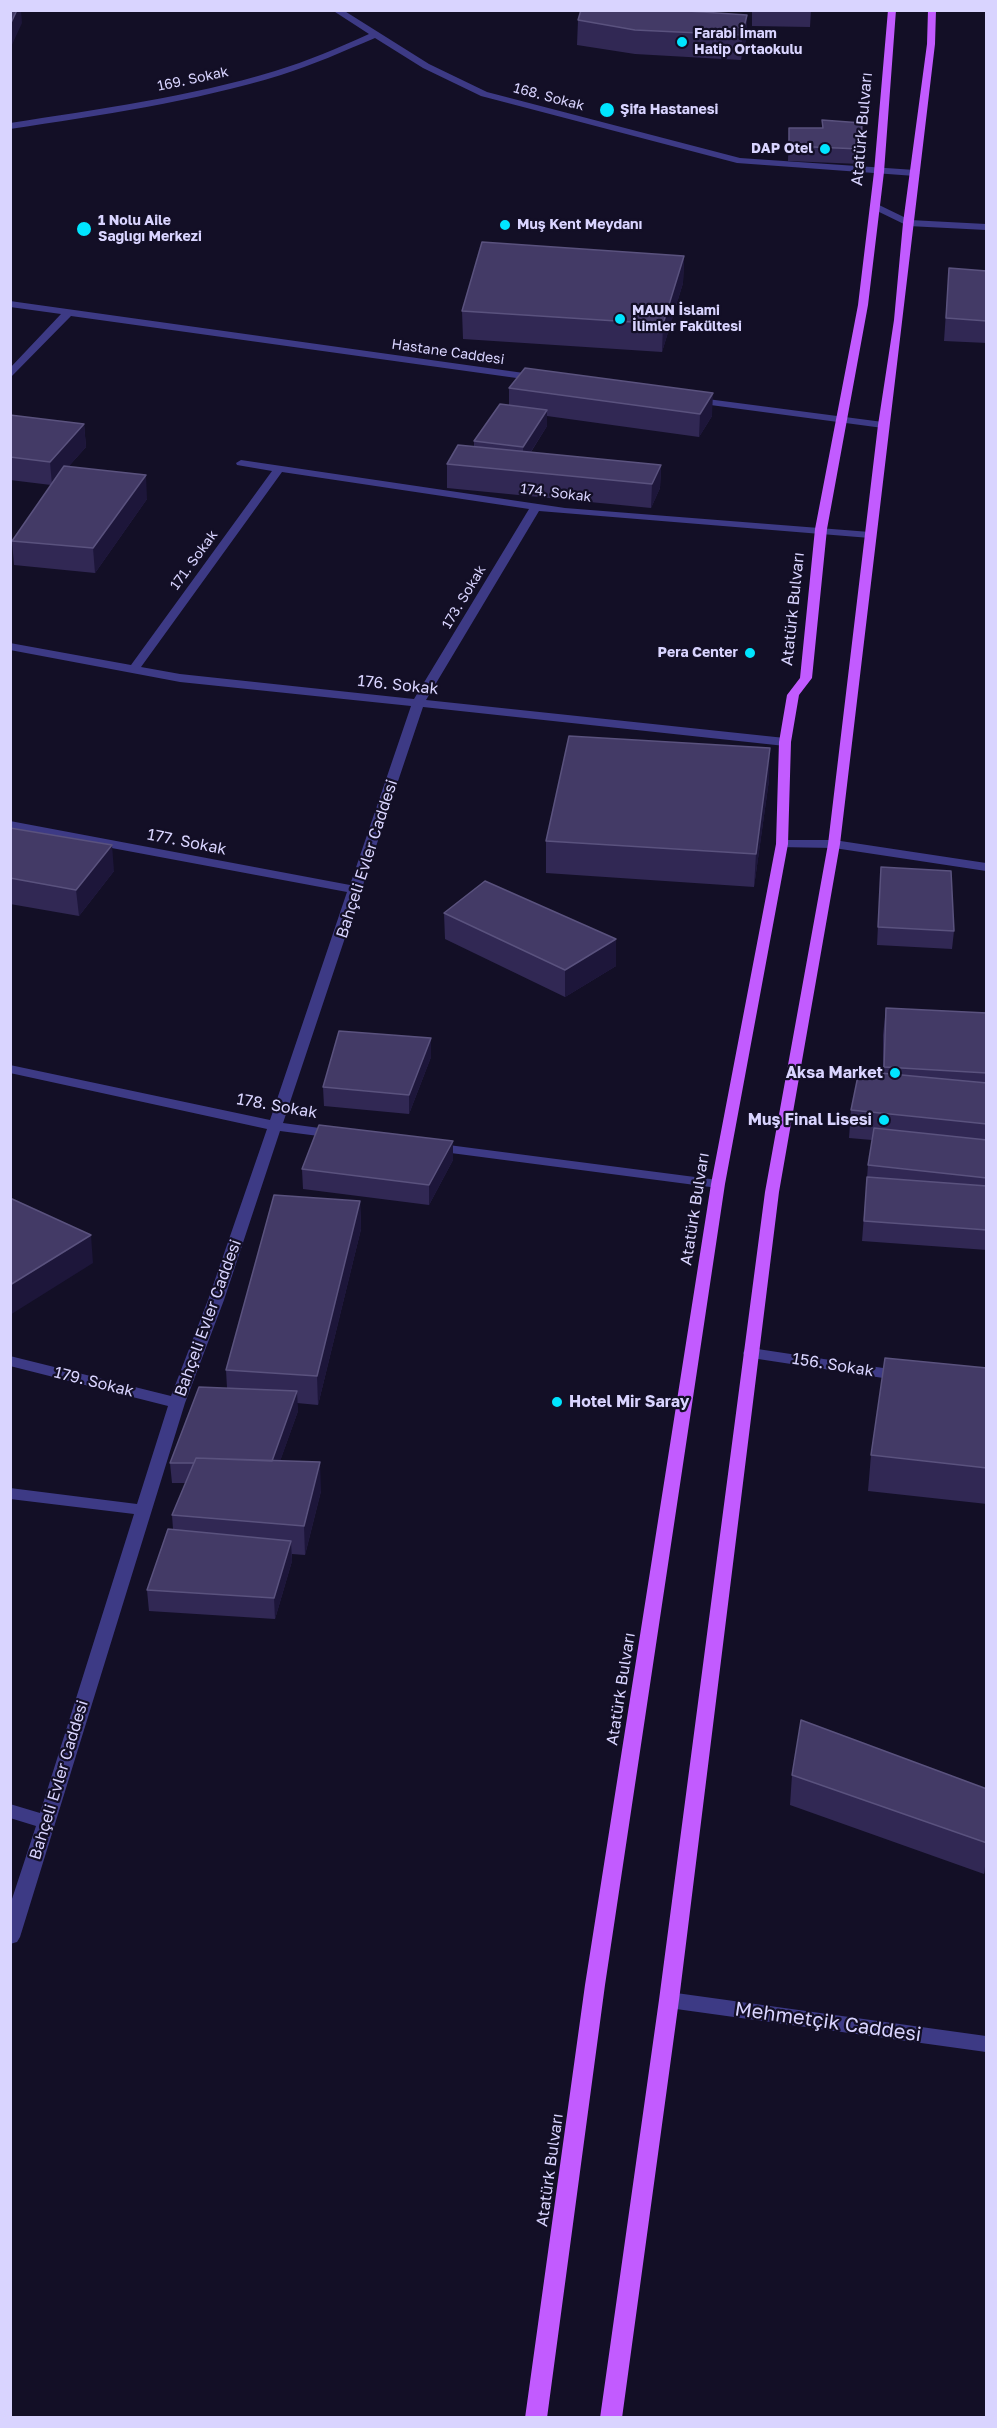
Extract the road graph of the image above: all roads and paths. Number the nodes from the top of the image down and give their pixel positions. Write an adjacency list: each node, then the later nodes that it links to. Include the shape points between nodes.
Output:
1 (336, 10): 4 (street, 168. Sokak)
2 (892, 10): 6 (main road, Atatürk Bulvarı)
3 (932, 10): 7 (main road)
4 (375, 35): 5 (street, 169. Sokak, via 316,60 253,80); 6 (street, 168. Sokak, via 484,94 740,161)
5 (10, 126)
6 (879, 172): 7 (street, 168. Sokak); 8 (main road, Atatürk Bulvarı)
7 (915, 173): 9 (main road)
8 (874, 206): 9 (street); 16 (main road, Atatürk Bulvarı, via 861,317)
9 (908, 223): 10 (street); 17 (main road)
10 (987, 227)
11 (10, 304): 12 (street, Hastane Caddesi)
12 (69, 312): 13 (street); 14 (street, Hastane Caddesi)
13 (10, 375)
14 (552, 380)
15 (682, 398): 16 (street)
16 (840, 420): 17 (street); 21 (main road, Atatürk Bulvarı)
17 (883, 425): 22 (main road)
18 (241, 463): 19 (street, 174. Sokak)
19 (280, 468): 20 (street, 174. Sokak); 24 (street, 171. Sokak)
20 (536, 507): 21 (street, 174. Sokak); 25 (street, 173. Sokak)
21 (821, 529): 22 (street, 174. Sokak); 26 (main road, Atatürk Bulvarı, via 806,678 793,695)
22 (870, 535): 29 (main road)
23 (10, 646): 24 (street, 176. Sokak)
24 (134, 669): 25 (street, 176. Sokak, via 180,678)
25 (418, 704): 26 (street, 176. Sokak); 31 (street, Bahçeli Evler Caddesi)
26 (785, 742): 28 (main road, Atatürk Bulvarı)
27 (10, 825): 31 (street, 177. Sokak)
28 (782, 844): 29 (street); 36 (main road, Atatürk Bulvarı)
29 (834, 844): 30 (street); 37 (main road, via 772,1192)
30 (987, 867)
31 (357, 890): 33 (street, Bahçeli Evler Caddesi)
32 (10, 1069): 33 (street, 178. Sokak)
33 (275, 1126): 34 (street, 178. Sokak); 40 (street, Bahçeli Evler Caddesi)
34 (345, 1135)
35 (415, 1144): 36 (street)
36 (718, 1184): 48 (main road, Atatürk Bulvarı, via 596,1985)
37 (751, 1353): 39 (street, 156. Sokak); 46 (main road)
38 (10, 1361): 40 (street, 179. Sokak)
39 (916, 1378)
40 (177, 1403): 42 (street, Bahçeli Evler Caddesi)
41 (10, 1493): 42 (street)
42 (144, 1510): 44 (street, Bahçeli Evler Caddesi)
43 (10, 1811): 44 (street)
44 (46, 1822): 45 (street, Bahçeli Evler Caddesi)
45 (10, 1936)
46 (669, 2000): 47 (street, Mehmetçik Caddesi); 49 (main road)
47 (987, 2044)
48 (536, 2418)
49 (611, 2418)

